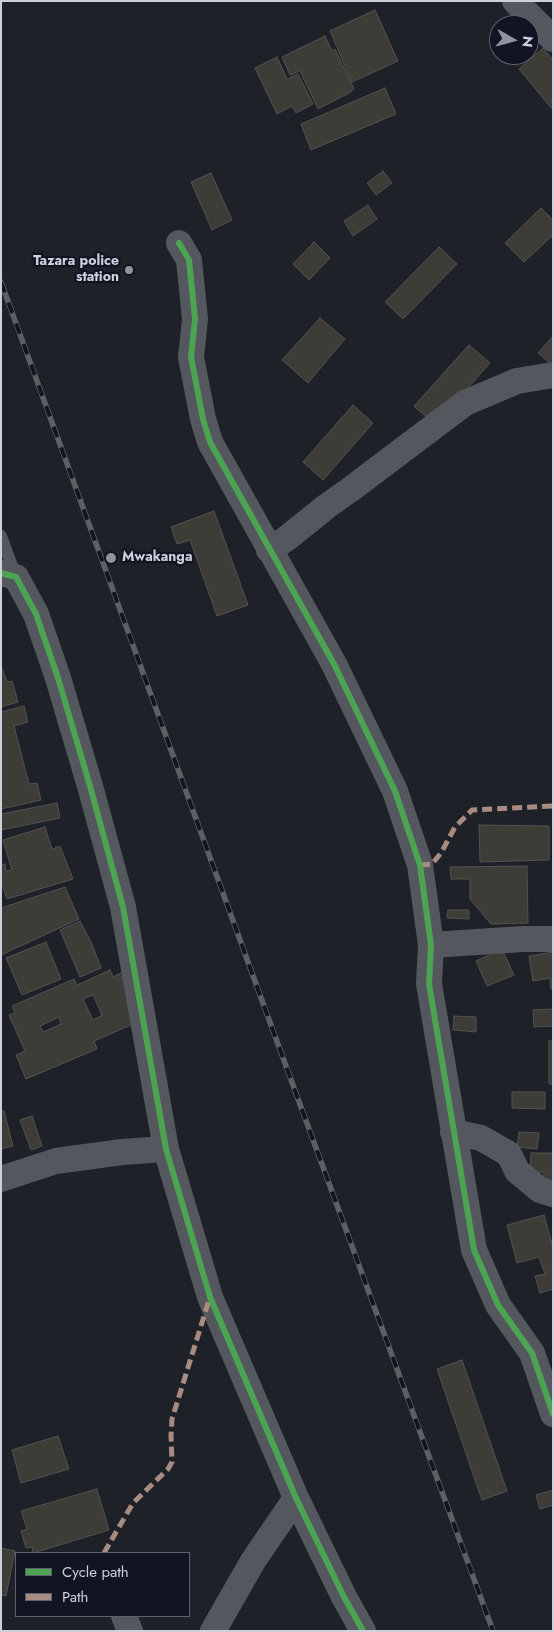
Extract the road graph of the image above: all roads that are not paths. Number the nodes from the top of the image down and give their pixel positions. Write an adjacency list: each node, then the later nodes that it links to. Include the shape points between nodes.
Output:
1 (515, 1): 2 (street)
2 (553, 39)
3 (179, 243): 6 (street, via 188,260 195,319 191,357 203,419 210,442)
4 (553, 375): 6 (street, via 517,380 465,403)
5 (1, 536): 7 (lane)
6 (269, 550): 9 (street, via 334,664 395,791 420,865)
7 (9, 575): 11 (street, via 36,614 93,795 123,907)
8 (553, 939): 9 (street)
9 (431, 945): 10 (street, via 429,984)
10 (453, 1132): 13 (street, via 481,1138 509,1154 517,1171 540,1190); 14 (street, via 474,1250 498,1305 532,1354)
11 (166, 1149): 12 (street, via 56,1161); 15 (street, via 210,1297)
12 (1, 1179)
13 (553, 1194)
14 (553, 1414)
15 (296, 1498): 18 (street, via 253,1561); 19 (street)
16 (124, 1617): 17 (street)
17 (130, 1631)
18 (212, 1631)
19 (363, 1631)

